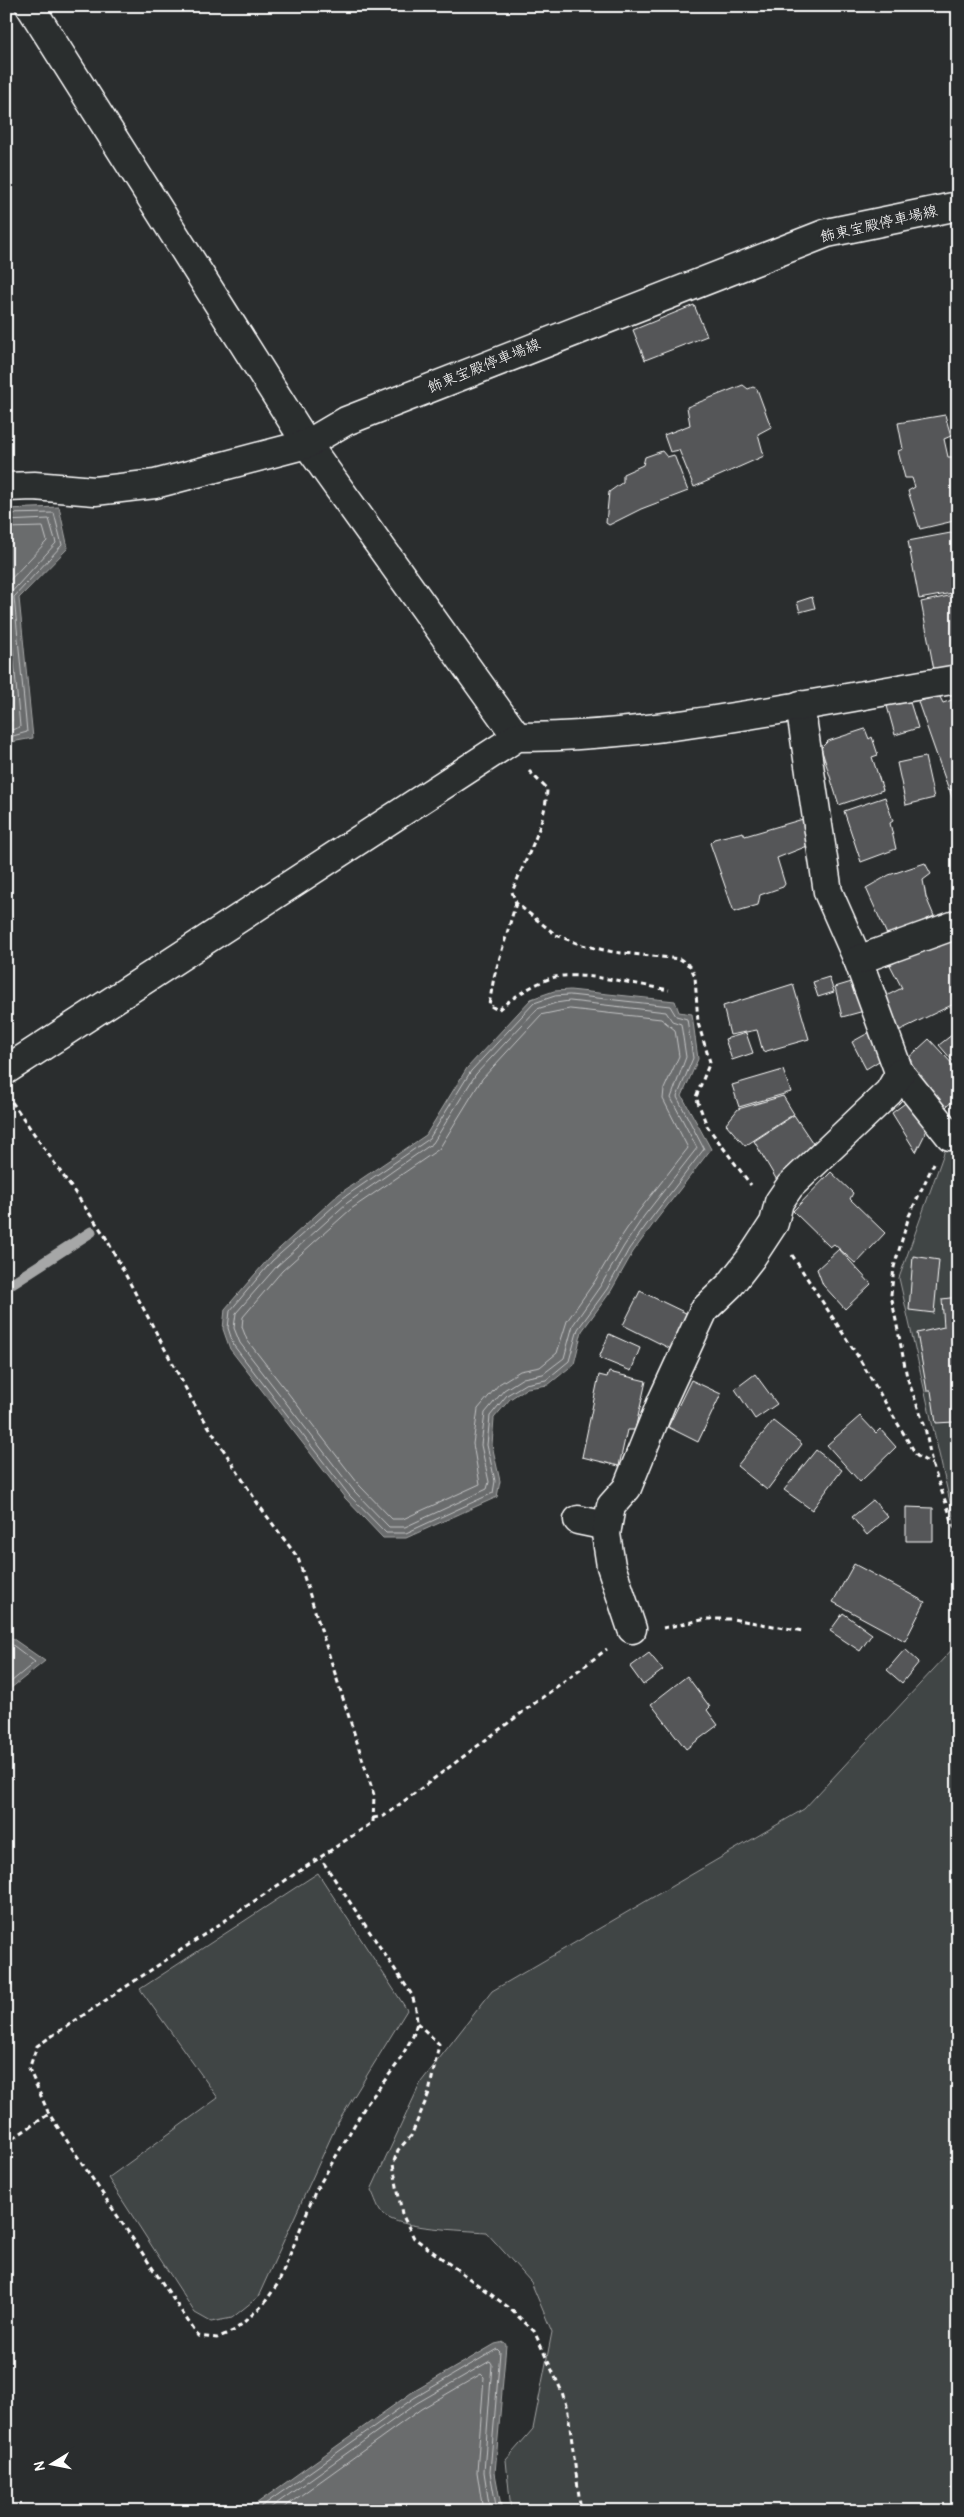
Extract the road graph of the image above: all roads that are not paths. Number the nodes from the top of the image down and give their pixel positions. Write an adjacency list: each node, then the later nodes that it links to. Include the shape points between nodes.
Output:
1 (30, 6): 3 (street)
2 (958, 206): 3 (street, 飾東宝殿停車場線, via 828,233 346,420)
3 (308, 444): 4 (street, 飾東宝殿停車場線, via 155,484 95,491); 7 (street)
4 (6, 487)
5 (958, 678): 6 (street)
6 (800, 705): 7 (street, via 686,724); 9 (street, via 828,892)
7 (510, 742): 10 (street)
8 (958, 924): 9 (street)
9 (858, 960): 11 (street)
10 (6, 1070)
11 (900, 1072): 12 (street); 14 (street, via 889,1092 790,1186 779,1202 774,1223 730,1285 704,1310 627,1488 611,1506)
12 (950, 1136)
13 (578, 1520): 14 (street)
14 (607, 1526): 15 (street, via 611,1566)
15 (632, 1629)

